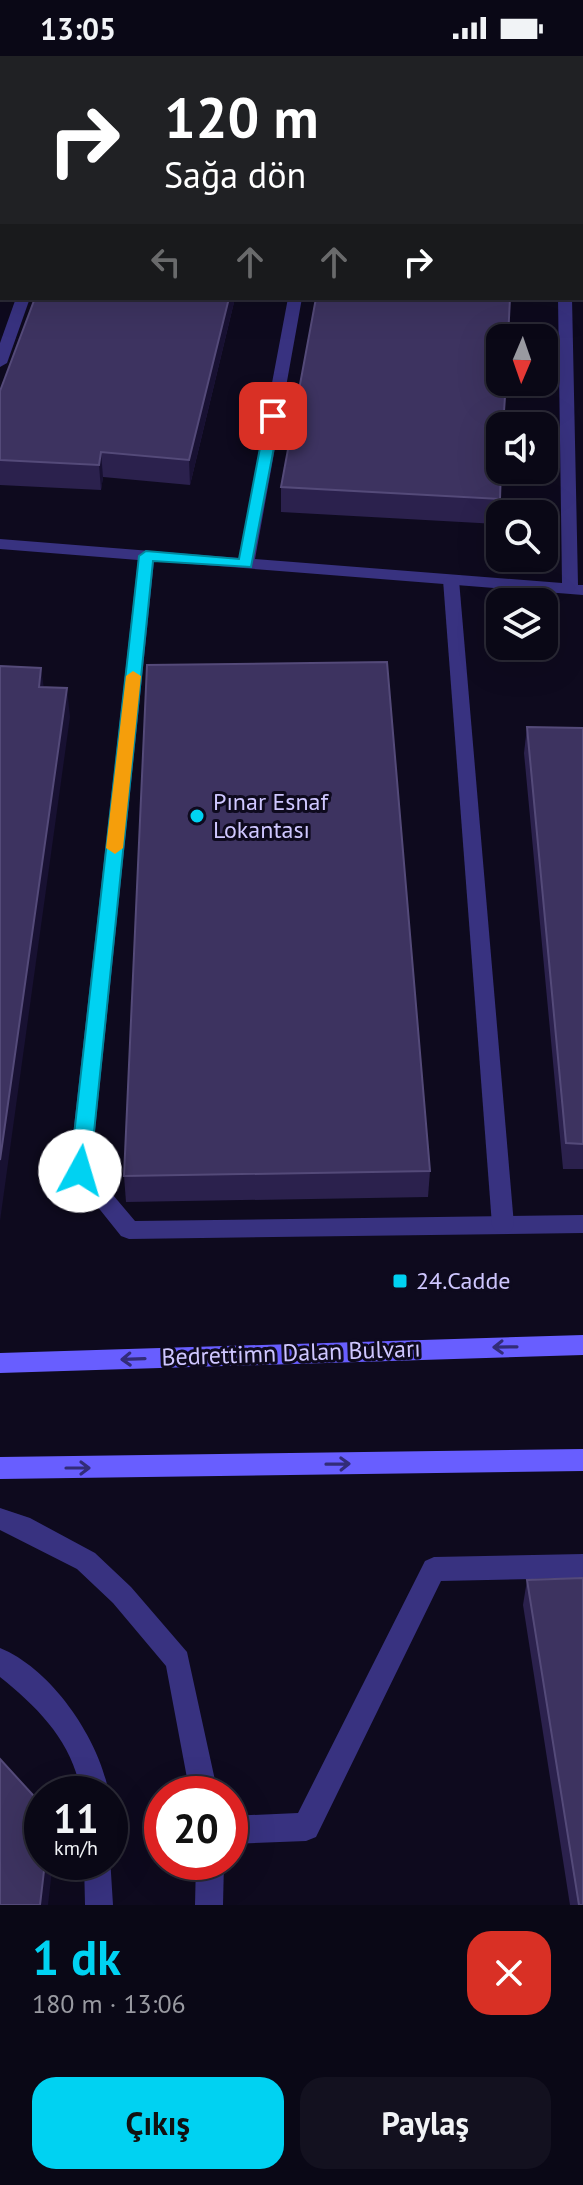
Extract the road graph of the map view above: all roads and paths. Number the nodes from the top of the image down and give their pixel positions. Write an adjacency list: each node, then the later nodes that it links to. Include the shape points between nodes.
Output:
1 (22, 300): 4 (street)
2 (295, 300): 7 (street)
3 (565, 300): 9 (street)
4 (0, 363)
5 (0, 544): 6 (street)
6 (146, 556): 7 (street); 11 (street, via 80,1171 129,1230)
7 (246, 564): 8 (street)
8 (451, 580): 9 (street); 11 (street)
9 (577, 590)
10 (583, 1224): 11 (street)
11 (503, 1225)
12 (583, 1345): 13 (main road, Bedrettimn Dalan Bulvarı, one-way to 13)
13 (0, 1363)
14 (583, 1460): 15 (main road, one-way to 14)
15 (0, 1468)
16 (0, 1519): 20 (street, via 86,1561 178,1661)
17 (583, 1566): 21 (street, via 434,1569 306,1827)
18 (0, 1661): 19 (street, via 58,1713 80,1747)
19 (89, 1776)
20 (200, 1776)
21 (248, 1829)
22 (98, 1880): 24 (street)
23 (210, 1880): 25 (street)
24 (99, 1905)
25 (209, 1905)

